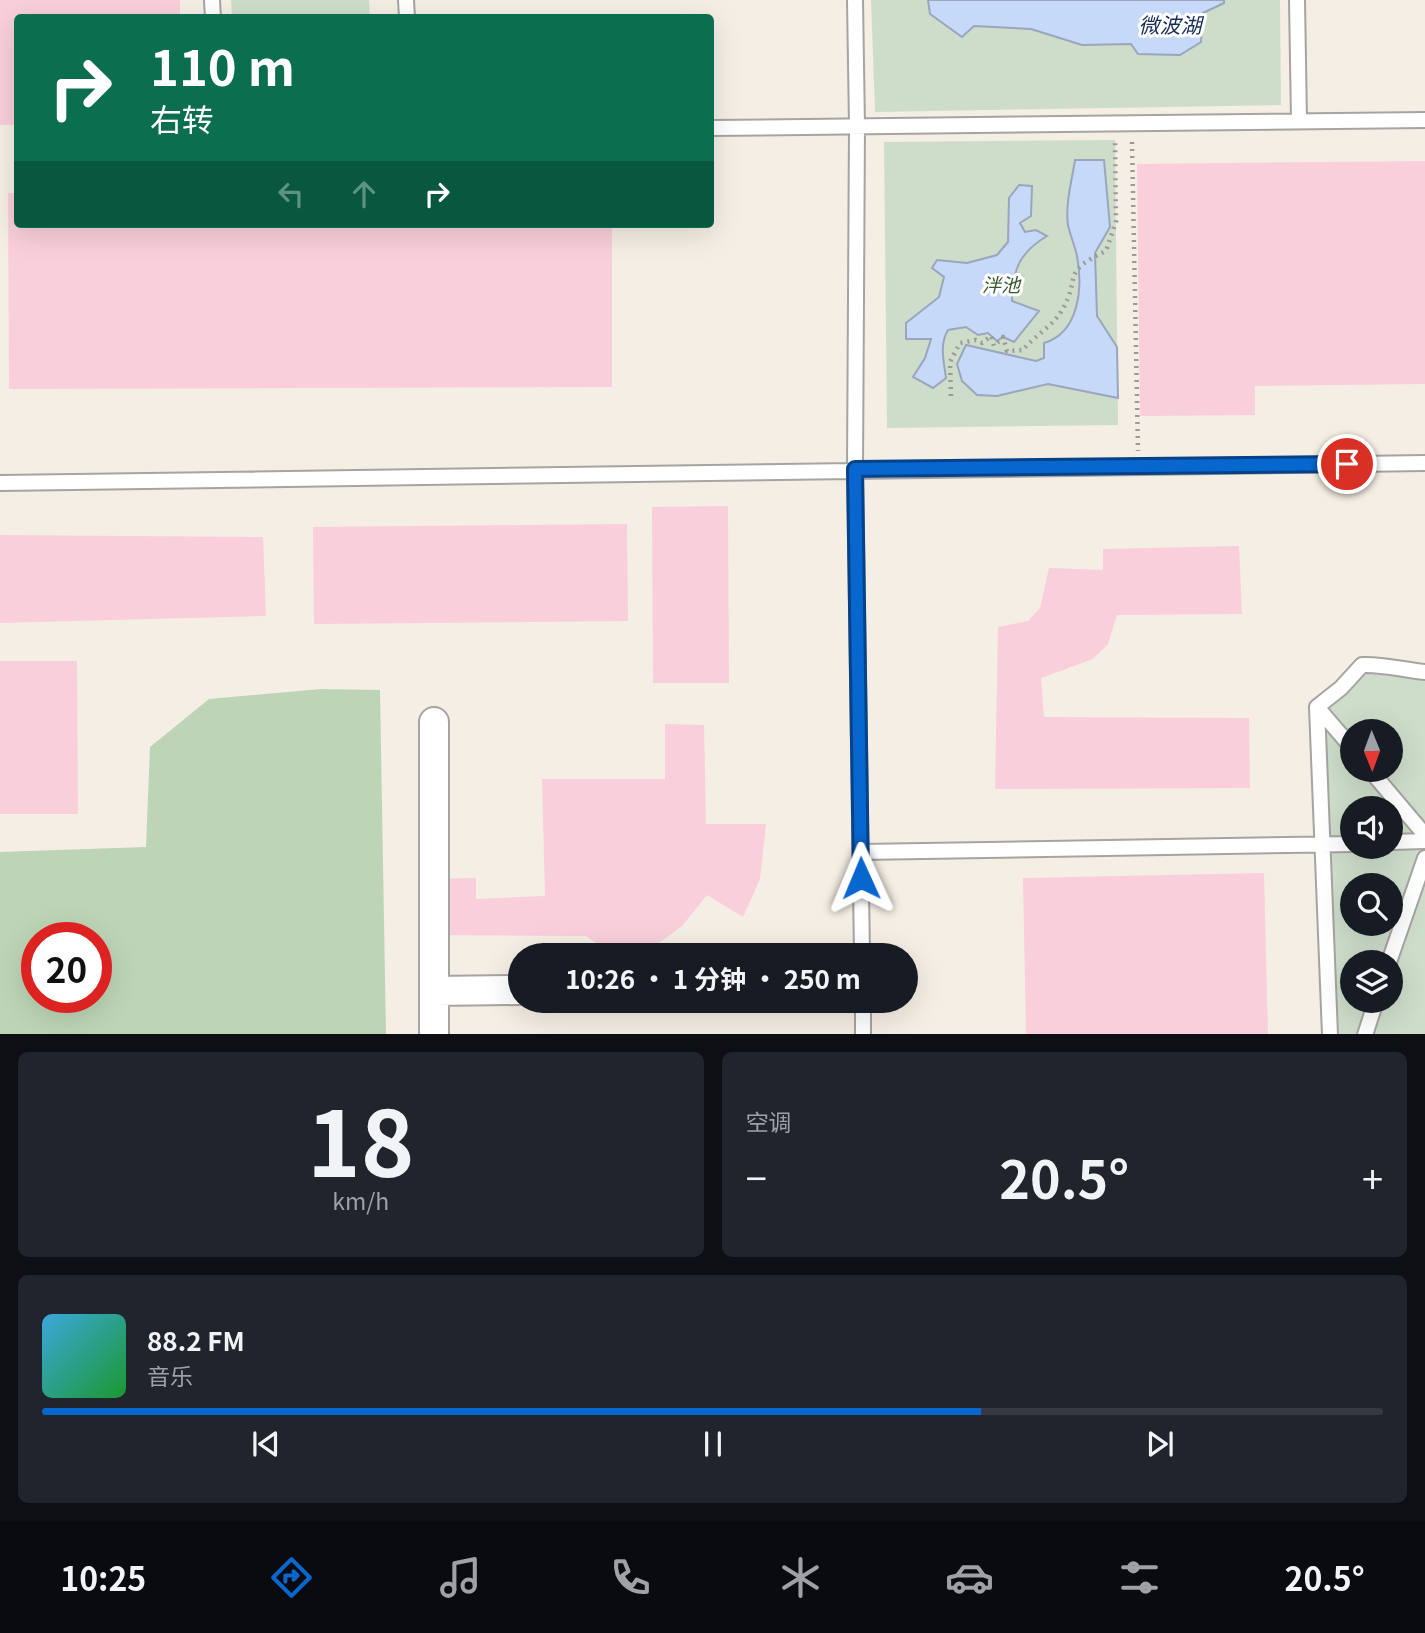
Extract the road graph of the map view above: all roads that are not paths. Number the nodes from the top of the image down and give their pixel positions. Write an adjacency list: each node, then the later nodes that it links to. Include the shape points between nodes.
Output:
1 (855, 0): 5 (lane)
2 (1297, 0): 4 (lane)
3 (1425, 120): 4 (lane)
4 (1299, 121): 5 (lane)
5 (858, 126): 6 (lane); 8 (lane)
6 (714, 128)
7 (1425, 463): 8 (lane)
8 (855, 469): 9 (lane); 20 (lane)
9 (0, 483)
10 (1425, 672): 11 (lane, via 1389,664 1362,665)
11 (1317, 707): 13 (lane); 18 (lane)
12 (434, 722): 25 (street)
13 (1340, 734)
14 (1380, 782): 15 (lane)
15 (1425, 835)
16 (1425, 841): 17 (lane)
17 (1403, 842)
18 (1324, 844): 19 (lane); 20 (lane); 30 (lane)
19 (1340, 844)
20 (861, 852): 22 (lane)
21 (1425, 858): 23 (lane)
22 (862, 943)
23 (1393, 950)
24 (508, 990): 25 (street)
25 (434, 991): 28 (street)
26 (863, 1013): 29 (lane)
27 (1372, 1013): 31 (lane)
28 (434, 1034)
29 (863, 1034)
30 (1330, 1034)
31 (1365, 1034)

